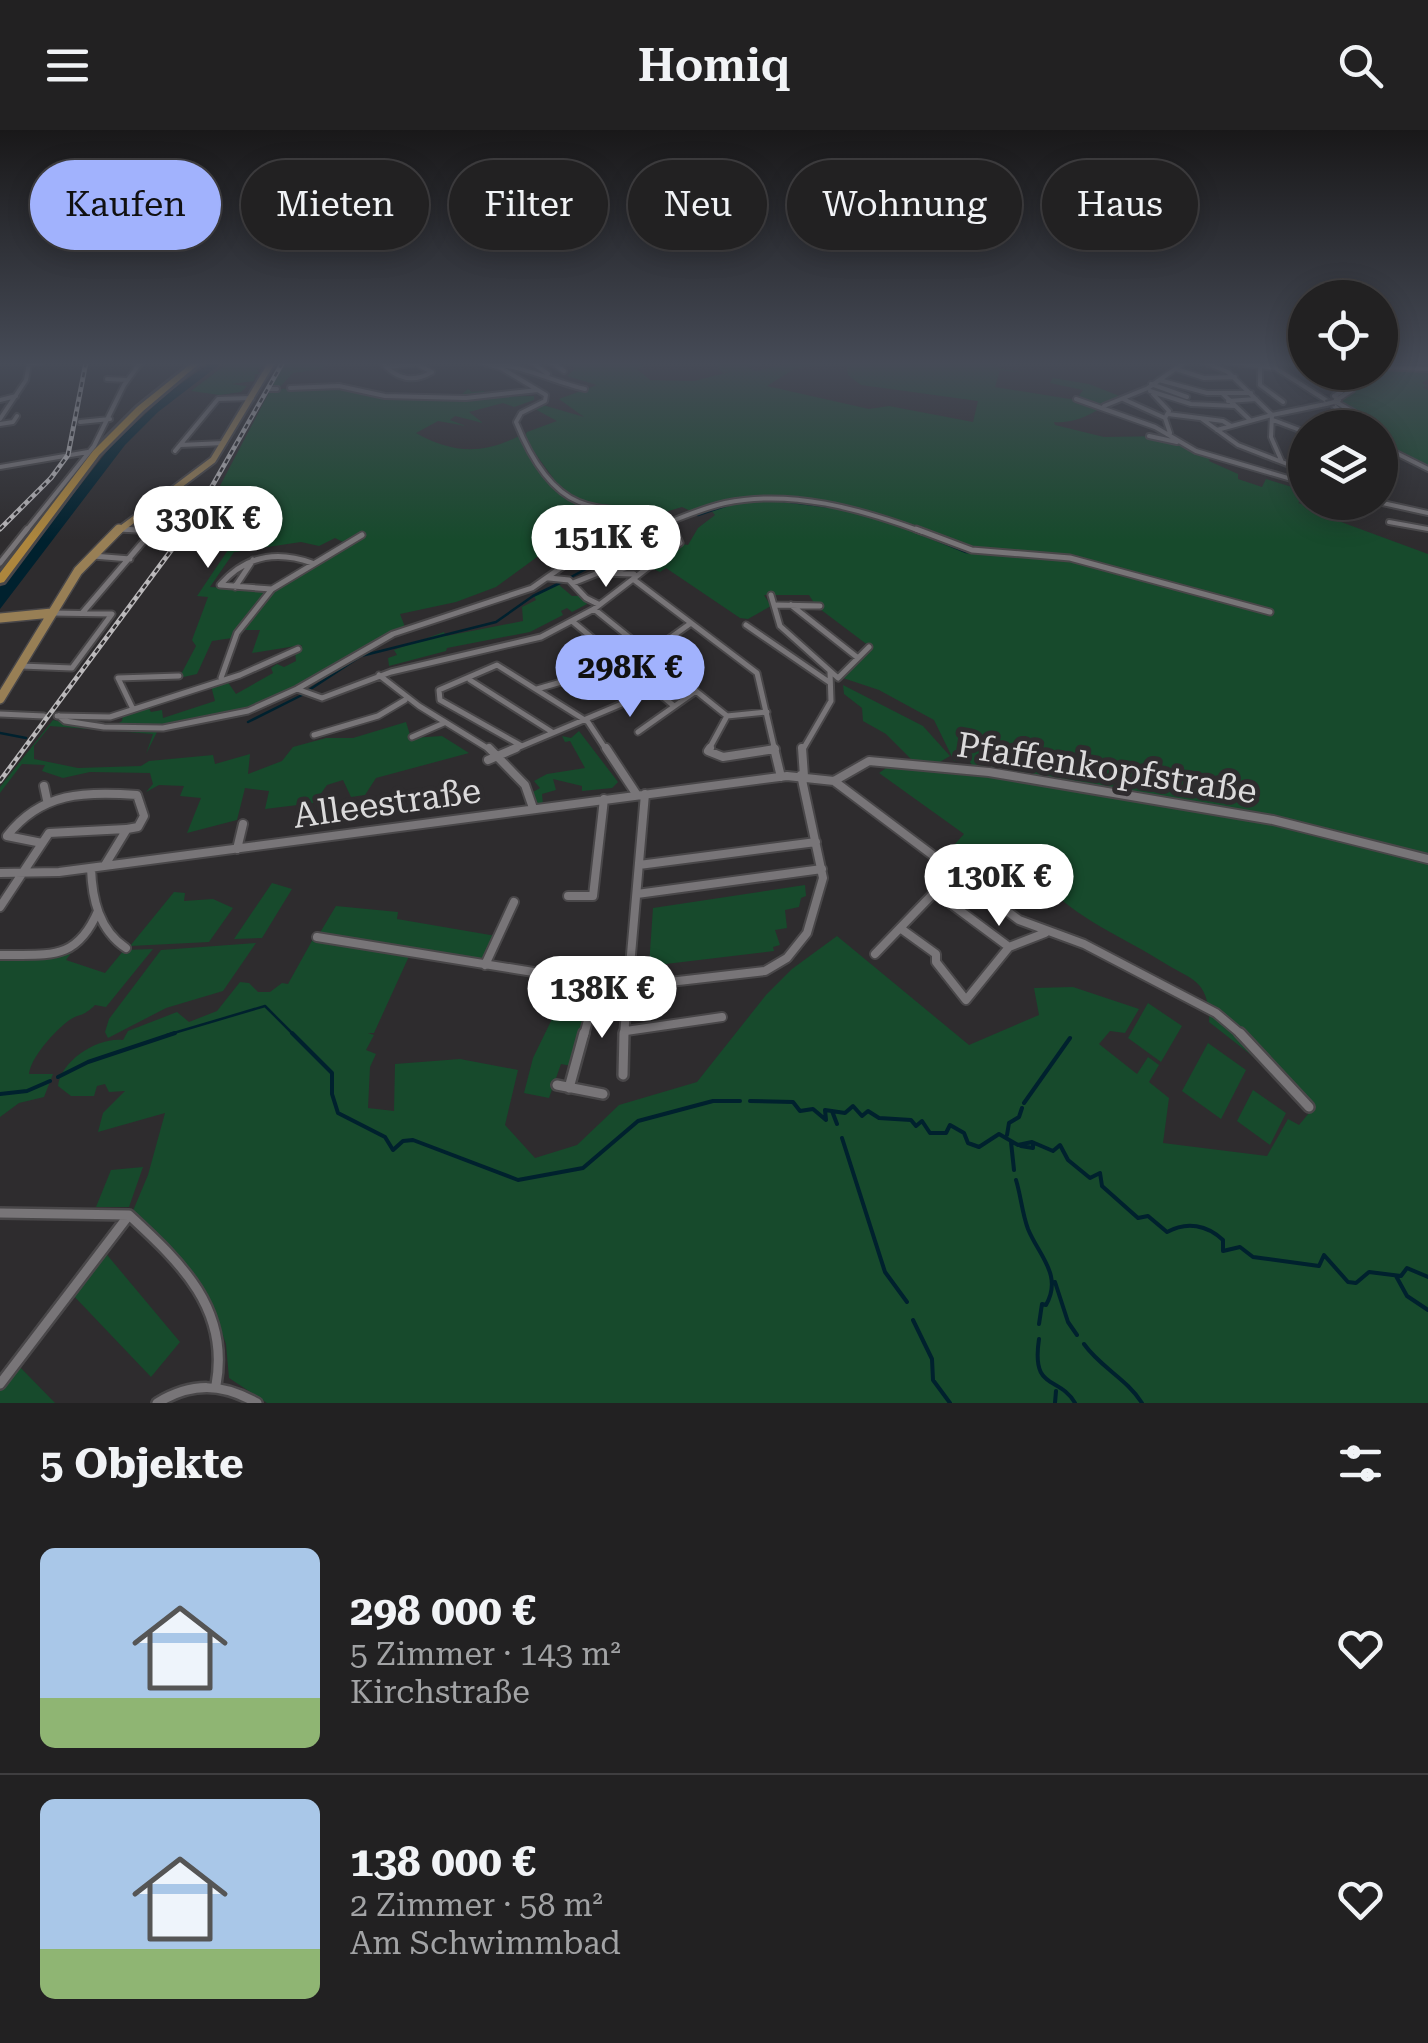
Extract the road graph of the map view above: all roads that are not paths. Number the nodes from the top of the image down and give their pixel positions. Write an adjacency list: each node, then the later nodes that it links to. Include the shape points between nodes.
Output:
1 (86, 421): 14 (street)
2 (109, 421): 23 (street)
3 (126, 421): 47 (highway, via 93,453)
4 (128, 421): 47 (highway)
5 (199, 421): 19 (street)
6 (238, 421): 20 (main road)
7 (517, 421): 35 (street, via 544,471 578,502 640,510)
8 (1142, 421): 17 (street)
9 (1167, 421): 17 (street)
10 (1205, 421): 16 (street)
11 (1212, 421): 15 (street)
12 (1246, 421): 15 (street)
13 (1272, 421): 25 (street)
14 (80, 422)
15 (1231, 426): 16 (street)
16 (1216, 430): 25 (street)
17 (1170, 434): 21 (street)
18 (1149, 436): 21 (street)
19 (180, 444): 20 (street); 22 (street)
20 (224, 444): 36 (main road, via 186,482)
21 (1183, 444): 29 (street)
22 (175, 451)
23 (90, 452): 27 (street); 42 (street)
24 (1398, 454): 28 (street)
25 (1282, 462): 26 (street)
26 (1288, 464)
27 (0, 467)
28 (1428, 469)
29 (1267, 472): 30 (street); 31 (street)
30 (1263, 479)
31 (1288, 479)
32 (1398, 506): 33 (street)
33 (1428, 513)
34 (1389, 522): 37 (street)
35 (666, 524): 46 (street, via 679,545); 48 (street, via 579,555); 57 (street, via 722,504 776,498 870,512 943,542 1000,554 1084,561)
36 (119, 529): 39 (main road); 40 (street, via 154,529)
37 (1428, 529)
38 (362, 535): 43 (street)
39 (92, 556): 40 (street); 58 (main road)
40 (132, 559): 59 (street)
41 (254, 559): 43 (street, via 292,556); 50 (street); 50 (street, via 234,566 220,585)
42 (0, 563)
43 (314, 563): 51 (street)
44 (631, 566): 45 (street)
45 (611, 572): 46 (street); 49 (street)
46 (634, 577): 55 (street); 62 (street)
47 (0, 578)
48 (549, 578): 49 (street); 79 (street, via 498,602 387,637)
49 (573, 582): 55 (street)
50 (235, 588): 51 (street)
51 (272, 589): 74 (street, via 237,633)
52 (771, 596): 54 (street)
53 (791, 604): 54 (street); 56 (street); 67 (street)
54 (777, 605): 71 (street, via 777,623)
55 (597, 606): 61 (street); 66 (street)
56 (820, 606)
57 (1270, 612)
58 (52, 613): 59 (street); 60 (main road); 69 (main road)
59 (82, 613): 69 (street, via 112,614 72,668)
60 (0, 618)
61 (572, 621): 68 (street); 73 (street, via 537,638)
62 (691, 623): 66 (street); 86 (street, via 757,673)
63 (746, 625): 77 (street)
64 (869, 647): 67 (street)
65 (298, 648): 74 (street)
66 (649, 654): 70 (street)
67 (858, 658): 71 (street, via 842,676)
68 (618, 659): 76 (street); 80 (street)
69 (21, 666): 82 (main road)
70 (666, 667): 76 (street); 81 (street)
71 (830, 671): 77 (street)
72 (179, 676): 85 (street, via 118,678)
73 (378, 676): 79 (street, via 322,698); 83 (street)
74 (220, 678): 85 (street)
75 (469, 679): 80 (street, via 494,665); 95 (street); 98 (street, via 443,686 438,698)
76 (644, 681): 78 (street)
77 (829, 682): 102 (street, via 831,701 801,752)
78 (652, 687): 84 (street); 92 (street)
79 (297, 689): 91 (street, via 248,711 181,726 123,728)
80 (536, 690): 92 (street)
81 (696, 690): 84 (street); 90 (street)
82 (0, 698)
83 (405, 700): 93 (street); 96 (street, via 378,716)
84 (674, 706): 94 (street)
85 (132, 707): 91 (street)
86 (767, 712): 90 (street); 99 (street)
87 (1, 713): 88 (street)
88 (44, 716)
89 (57, 716): 91 (street)
90 (727, 716): 99 (street, via 708,751 723,756)
91 (76, 720)
92 (584, 720): 95 (street); 106 (street)
93 (444, 723): 97 (street); 100 (street)
94 (638, 732)
95 (553, 733): 98 (street)
96 (314, 735)
97 (412, 737)
98 (520, 745): 100 (street)
99 (775, 750): 103 (street)
100 (498, 754): 101 (street); 109 (street)
101 (488, 760)
102 (802, 775): 103 (street); 104 (street); 112 (street)
103 (781, 777): 106 (street, Alleestraße)
104 (834, 781): 115 (street, Pfaffenkopfstraße, via 869,761 973,770 1248,816); 120 (street)
105 (44, 786): 108 (street)
106 (641, 794): 107 (street, Alleestraße); 116 (street)
107 (604, 799): 109 (street, Alleestraße); 125 (street, via 593,896)
108 (46, 800): 111 (street, via 76,791 137,796 144,816); 113 (street, via 8,838)
109 (534, 808): 114 (street, Alleestraße)
110 (243, 824): 114 (street)
111 (128, 829): 113 (street, via 53,831); 117 (street)
112 (816, 842): 116 (street); 119 (street)
113 (42, 843): 122 (street)
114 (237, 849): 117 (street, Alleestraße)
115 (1428, 860)
116 (640, 865): 124 (street)
117 (105, 866): 118 (street, Alleestraße)
118 (92, 868): 122 (street, Alleestraße); 128 (street)
119 (822, 869): 124 (street); 138 (street, via 807,933 776,966)
120 (954, 872): 123 (street); 130 (street)
121 (0, 873): 122 (street, Alleestraße)
122 (22, 873): 127 (street)
123 (935, 892): 129 (street); 132 (street)
124 (637, 894): 138 (street)
125 (568, 896)
126 (514, 902): 136 (street)
127 (0, 906)
128 (98, 912): 133 (street, via 113,940); 135 (street, via 78,947)
129 (900, 928): 132 (street, via 936,954 966,1000); 134 (street)
130 (1046, 932): 132 (street); 145 (street, via 1084,944 1216,1013)
131 (318, 938): 136 (street)
132 (1008, 947)
133 (126, 948)
134 (875, 954)
135 (0, 955)
136 (485, 965): 137 (street)
137 (598, 984): 138 (street); 143 (street)
138 (626, 987): 140 (street)
139 (722, 1017): 140 (street)
140 (626, 1031): 141 (street)
141 (623, 1075)
142 (557, 1085): 143 (street)
143 (569, 1088): 144 (street)
144 (603, 1094)
145 (1309, 1106)
146 (0, 1213): 147 (street)
147 (129, 1215): 148 (street); 149 (street, via 209,1309 222,1354)
148 (0, 1384)
149 (216, 1384): 150 (street, via 184,1388); 151 (street)
150 (157, 1403)
151 (257, 1403)

